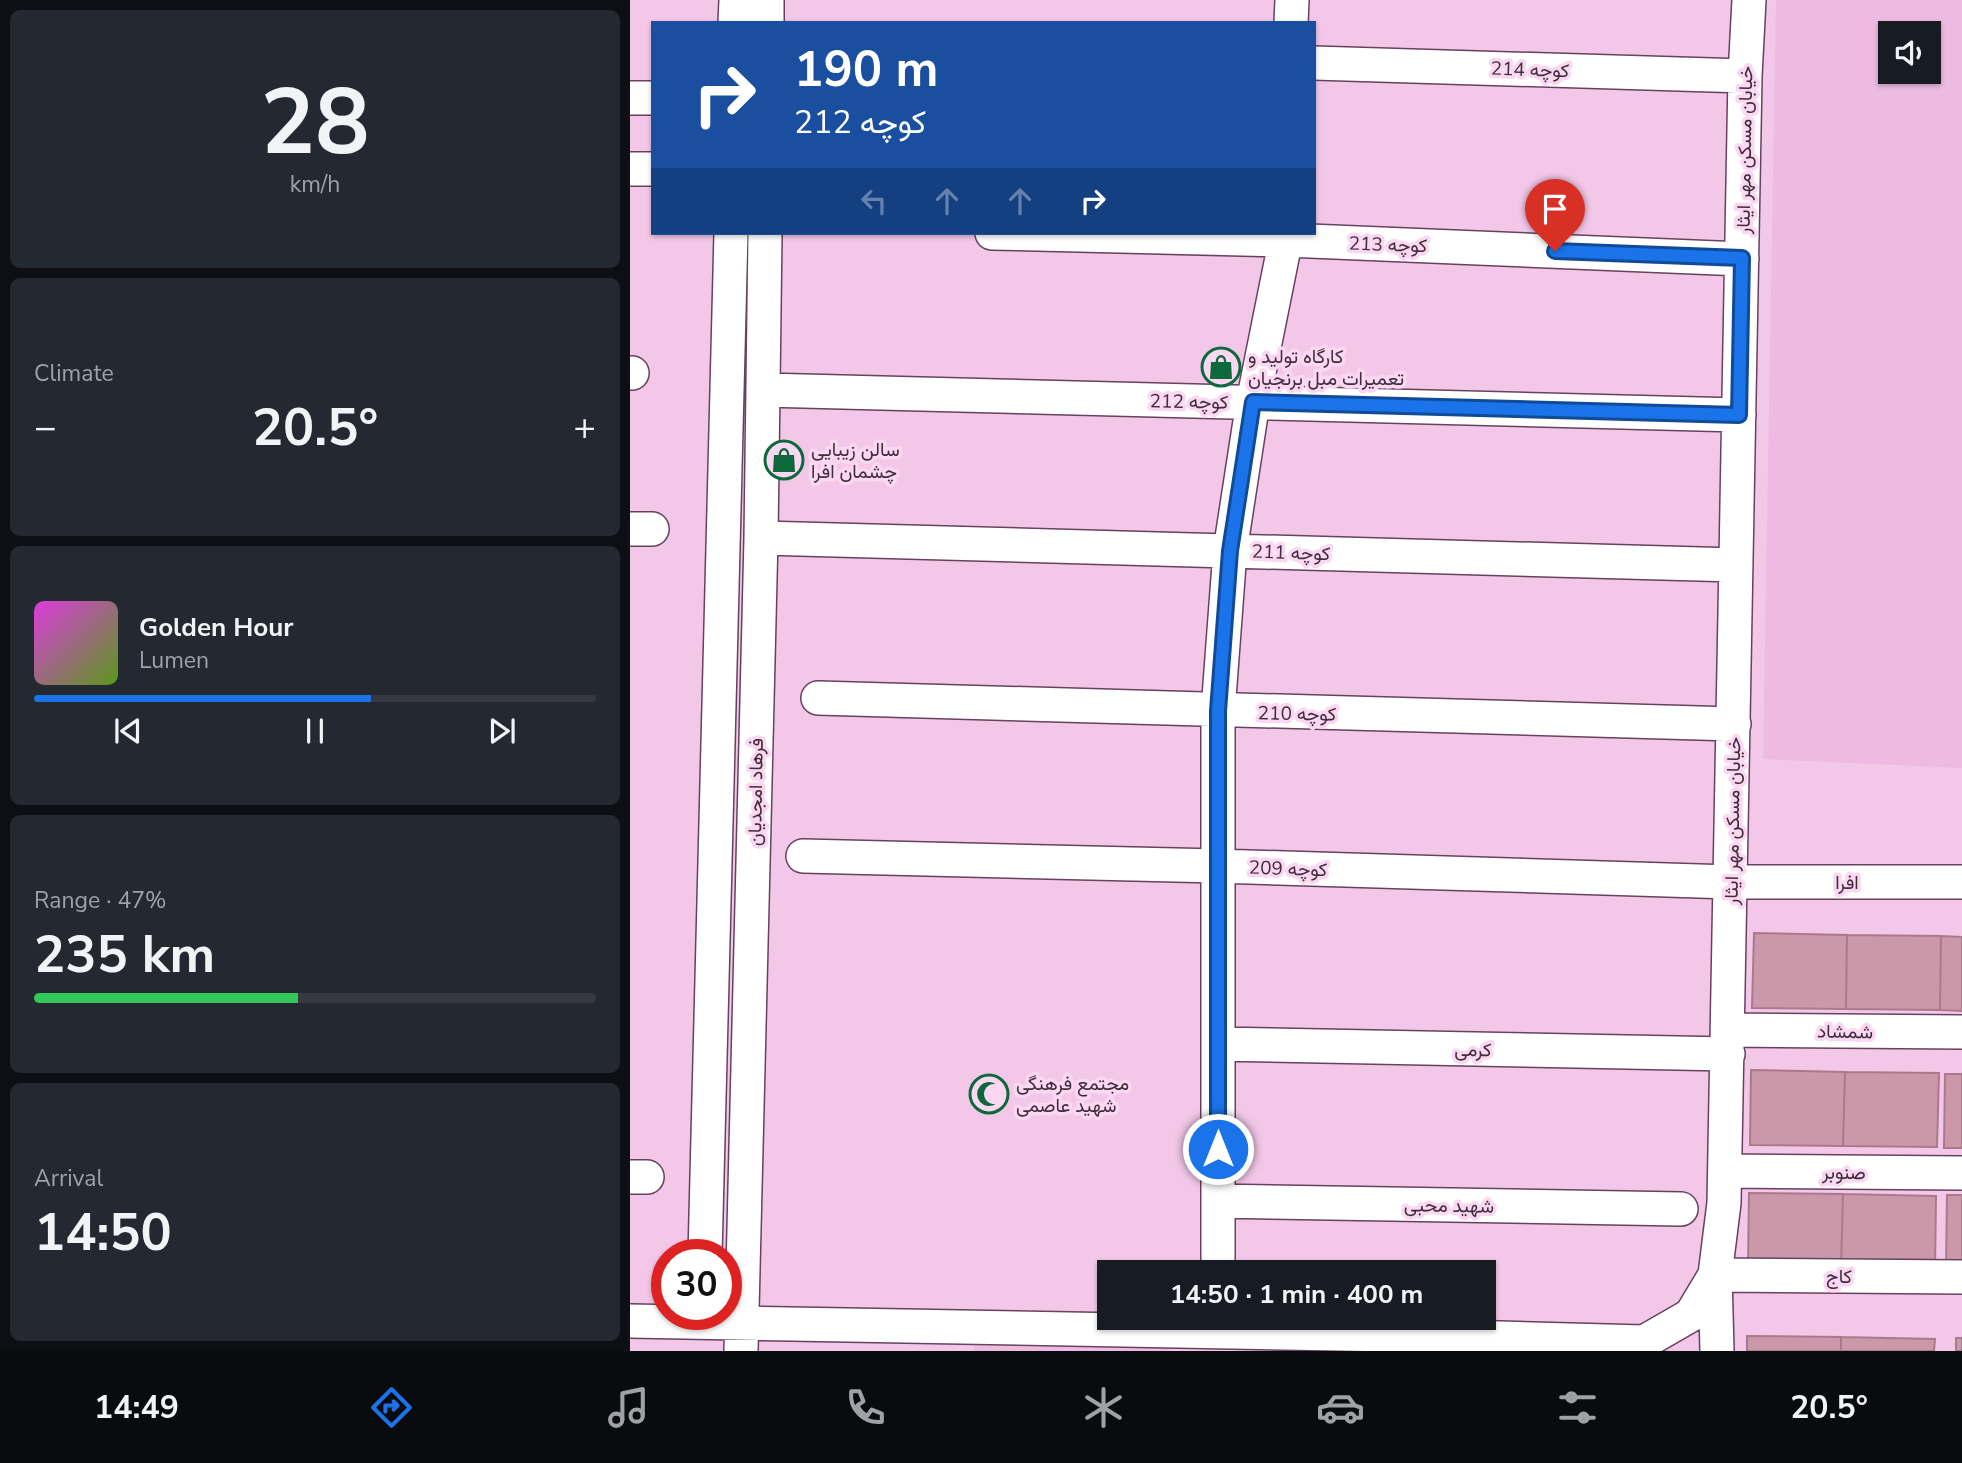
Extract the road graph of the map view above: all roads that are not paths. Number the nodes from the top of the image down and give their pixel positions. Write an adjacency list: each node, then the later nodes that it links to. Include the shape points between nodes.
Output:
1 (736, 0): 5 (street)
2 (767, 0): 6 (street)
3 (1292, 0): 7 (street)
4 (1749, 0): 9 (street, خیابان مسکن مهر ایثار)
5 (735, 21)
6 (766, 21)
7 (1291, 21)
8 (1316, 63): 9 (street, کوچه 214)
9 (1745, 76): 18 (street, خیابان مسکن مهر ایثار)
10 (630, 98): 11 (street)
11 (651, 98)
12 (630, 169): 13 (street)
13 (651, 169)
14 (732, 235): 39 (street, فرهاد امجدیان)
15 (765, 235): 19 (street, فرهاد امجدیان)
16 (1189, 235): 17 (street, کوچه 213)
17 (1287, 236): 18 (street, کوچه 213); 20 (street)
18 (1742, 258): 21 (street, خیابان مسکن مهر ایثار)
19 (764, 390): 20 (street, کوچه 212); 22 (street, فرهاد امجدیان)
20 (1253, 402): 21 (street, کوچه 212); 23 (street)
21 (1739, 415): 24 (street, خیابان مسکن مهر ایثار)
22 (761, 538): 23 (street, کوچه 211); 48 (street, فرهاد امجدیان)
23 (1230, 551): 24 (street, کوچه 211); 26 (street)
24 (1736, 565): 27 (street, خیابان مسکن مهر ایثار)
25 (818, 698): 26 (street, کوچه 210)
26 (1218, 711): 27 (street, کوچه 210); 29 (street)
27 (1734, 724): 30 (street, خیابان مسکن مهر ایثار)
28 (803, 856): 29 (street, کوچه 209)
29 (1218, 866): 30 (street, کوچه 209); 34 (street)
30 (1731, 882): 31 (street, افرا); 33 (street, خیابان مسکن مهر ایثار)
31 (1962, 882)
32 (1962, 1032): 33 (street, شمشاد)
33 (1728, 1042): 34 (street, کرمی); 35 (street, خیابان مسکن مهر ایثار)
34 (1218, 1044): 37 (street)
35 (1725, 1171): 36 (street, صنوبر); 41 (street, خیابان مسکن مهر ایثار)
36 (1962, 1173)
37 (1218, 1201): 38 (street, شهید محبی); 40 (street)
38 (1681, 1209)
39 (705, 1239)
40 (1218, 1260)
41 (1715, 1275): 42 (street, کاج); 50 (street, خیابان مسکن مهر ایثار, via 1691,1315 1644,1342); 51 (street)
42 (1962, 1277)
43 (630, 1321): 44 (street, خیابان مسکن مهر ایثار)
44 (651, 1323)
45 (708, 1330): 48 (street, خیابان مسکن مهر ایثار)
46 (1208, 1330): 49 (street, خیابان مسکن مهر ایثار)
47 (1267, 1330): 50 (street, خیابان مسکن مهر ایثار)
48 (742, 1337): 49 (street, خیابان مسکن مهر ایثار)
49 (1183, 1342)
50 (1394, 1343)
51 (1717, 1351)

